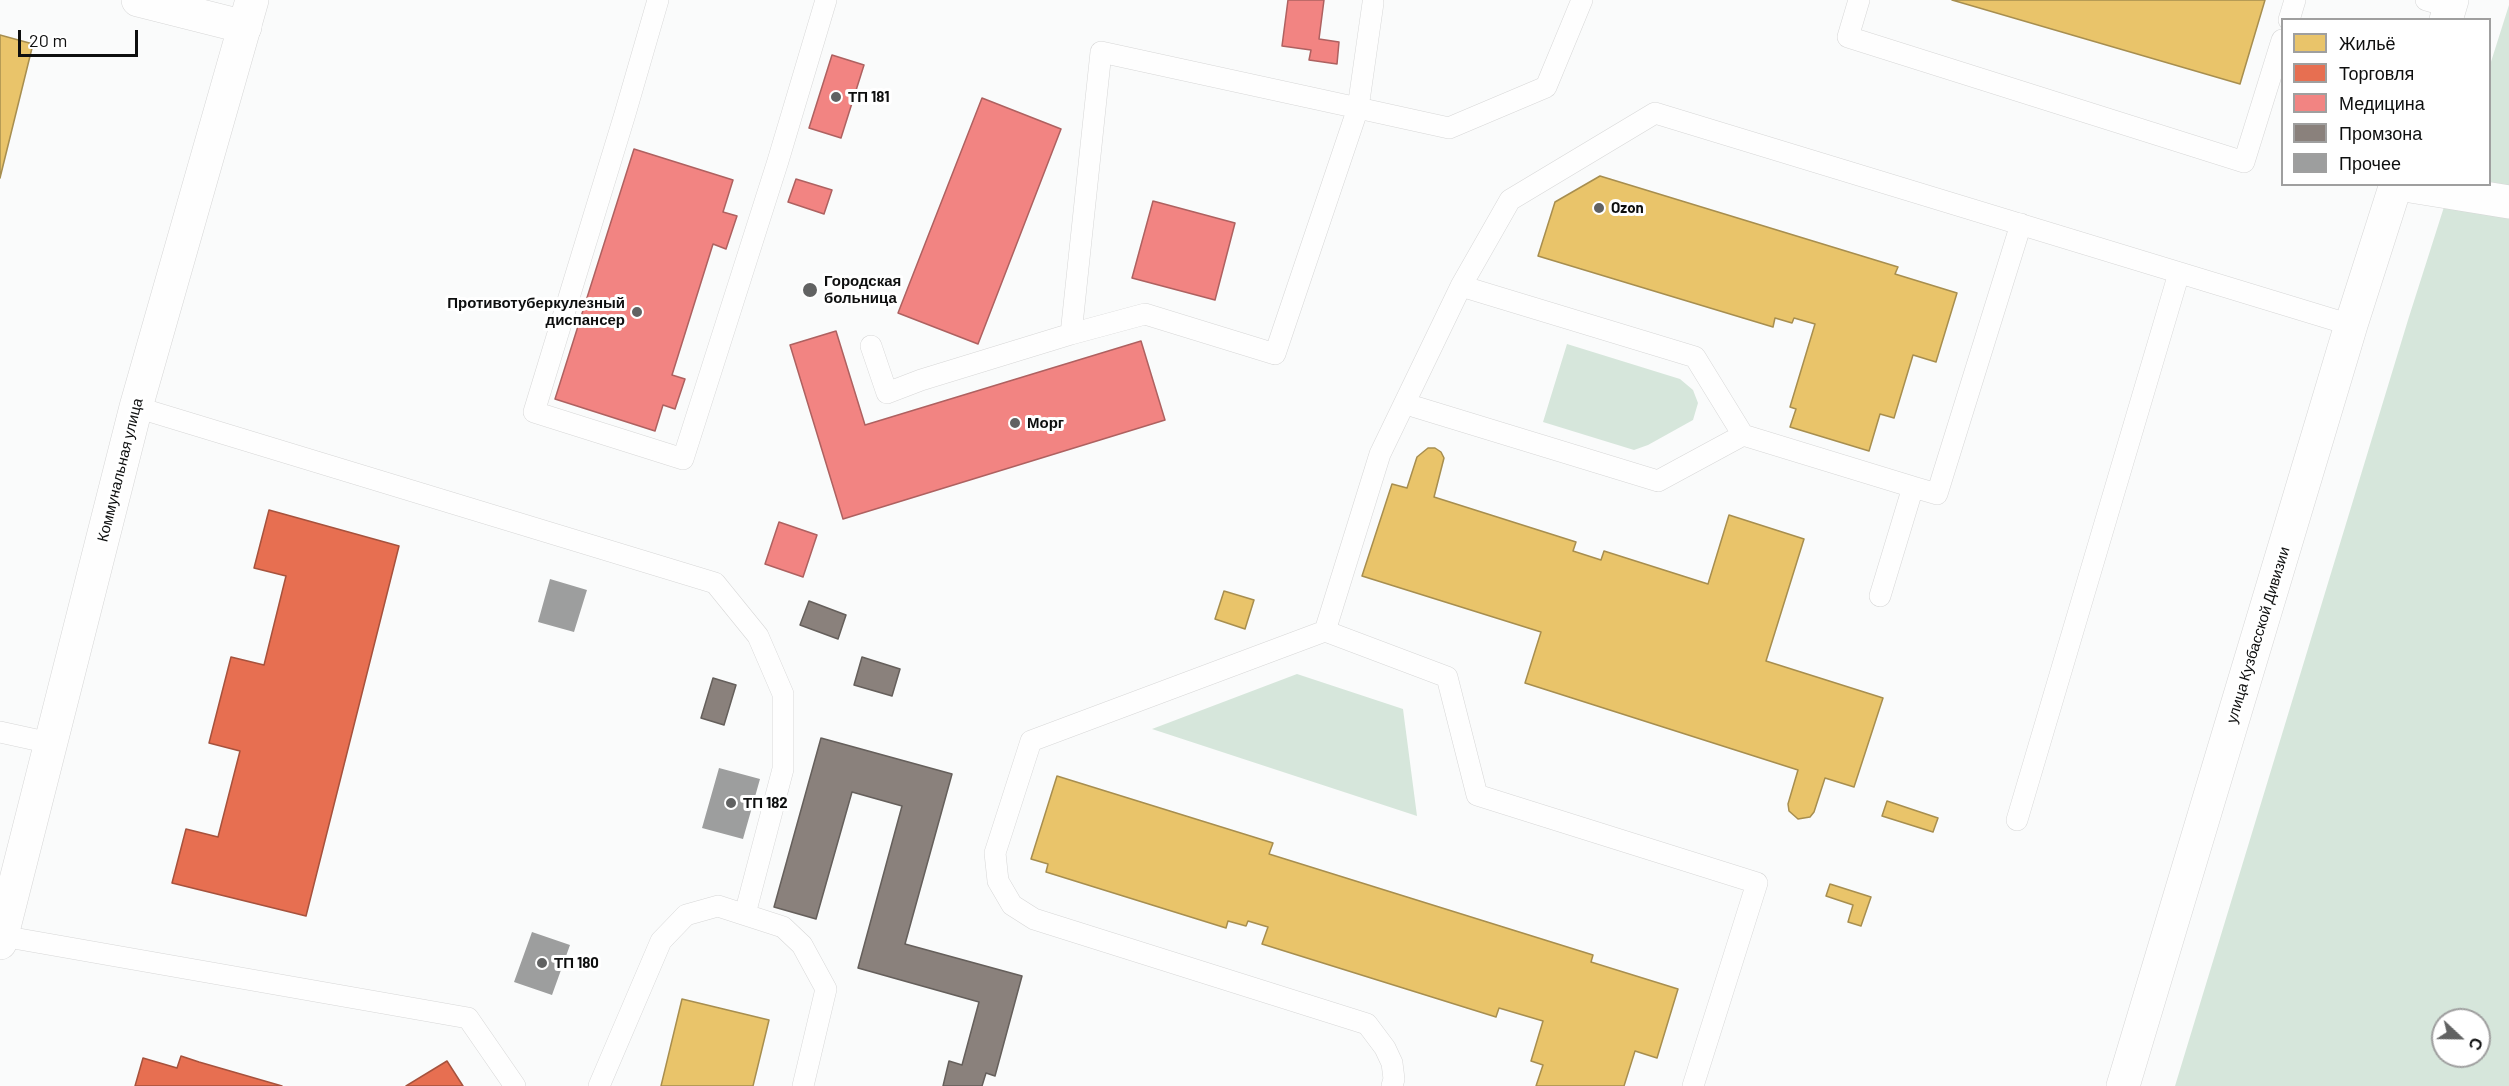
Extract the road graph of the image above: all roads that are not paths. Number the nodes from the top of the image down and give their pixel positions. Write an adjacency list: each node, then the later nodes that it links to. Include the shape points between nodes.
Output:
1 (138, 0): 8 (street)
2 (658, 0): 3 (lane, via 534,412 682,459)
3 (826, 0)
4 (1582, 0): 11 (lane, via 1546,87 1449,128)
5 (1860, 0): 10 (lane, via 1848,37 2244,162)
6 (2295, 0): 9 (lane)
7 (1373, 3): 11 (lane)
8 (248, 13): 22 (street, Коммунальная улица)
9 (2290, 18)
10 (2281, 46)
11 (1358, 108): 19 (lane, via 1275,354 1145,314); 19 (lane, via 1101,52)
12 (2396, 186): 18 (street, улица Кузбасской Дивизии)
13 (2409, 186): 14 (street)
14 (2509, 202)
15 (2020, 224): 16 (lane); 17 (lane, via 1655,113 1510,200); 24 (lane, via 1937,494)
16 (2179, 273): 18 (lane); 29 (lane)
17 (1461, 286): 21 (lane); 23 (lane, via 1695,357)
18 (2351, 325): 37 (street, улица Кузбасской Дивизии)
19 (1071, 334): 20 (lane, via 887,393)
20 (871, 346)
21 (1406, 404): 23 (lane, via 1658,481); 26 (lane, via 1380,454)
22 (136, 407): 28 (street, Коммунальная улица); 30 (lane, via 715,583 758,636 783,694 783,769)
23 (1743, 435): 24 (lane)
24 (1913, 487): 25 (lane)
25 (1880, 596)
26 (1325, 631): 35 (lane, via 1031,741 995,853 995,867 1004,895 1034,919 1367,1024 1392,1063); 36 (lane, via 1448,677 1477,795 1757,883)
27 (0, 732): 28 (lane)
28 (50, 742): 31 (street, Коммунальная улица)
29 (2017, 820)
30 (745, 914): 33 (lane, via 718,906 686,915 661,941); 34 (lane, via 783,927 802,945 825,989)
31 (1, 940): 32 (lane, via 468,1018)
32 (515, 1086)
33 (599, 1086)
34 (803, 1086)
35 (1392, 1086)
36 (1693, 1086)
37 (2123, 1086)

